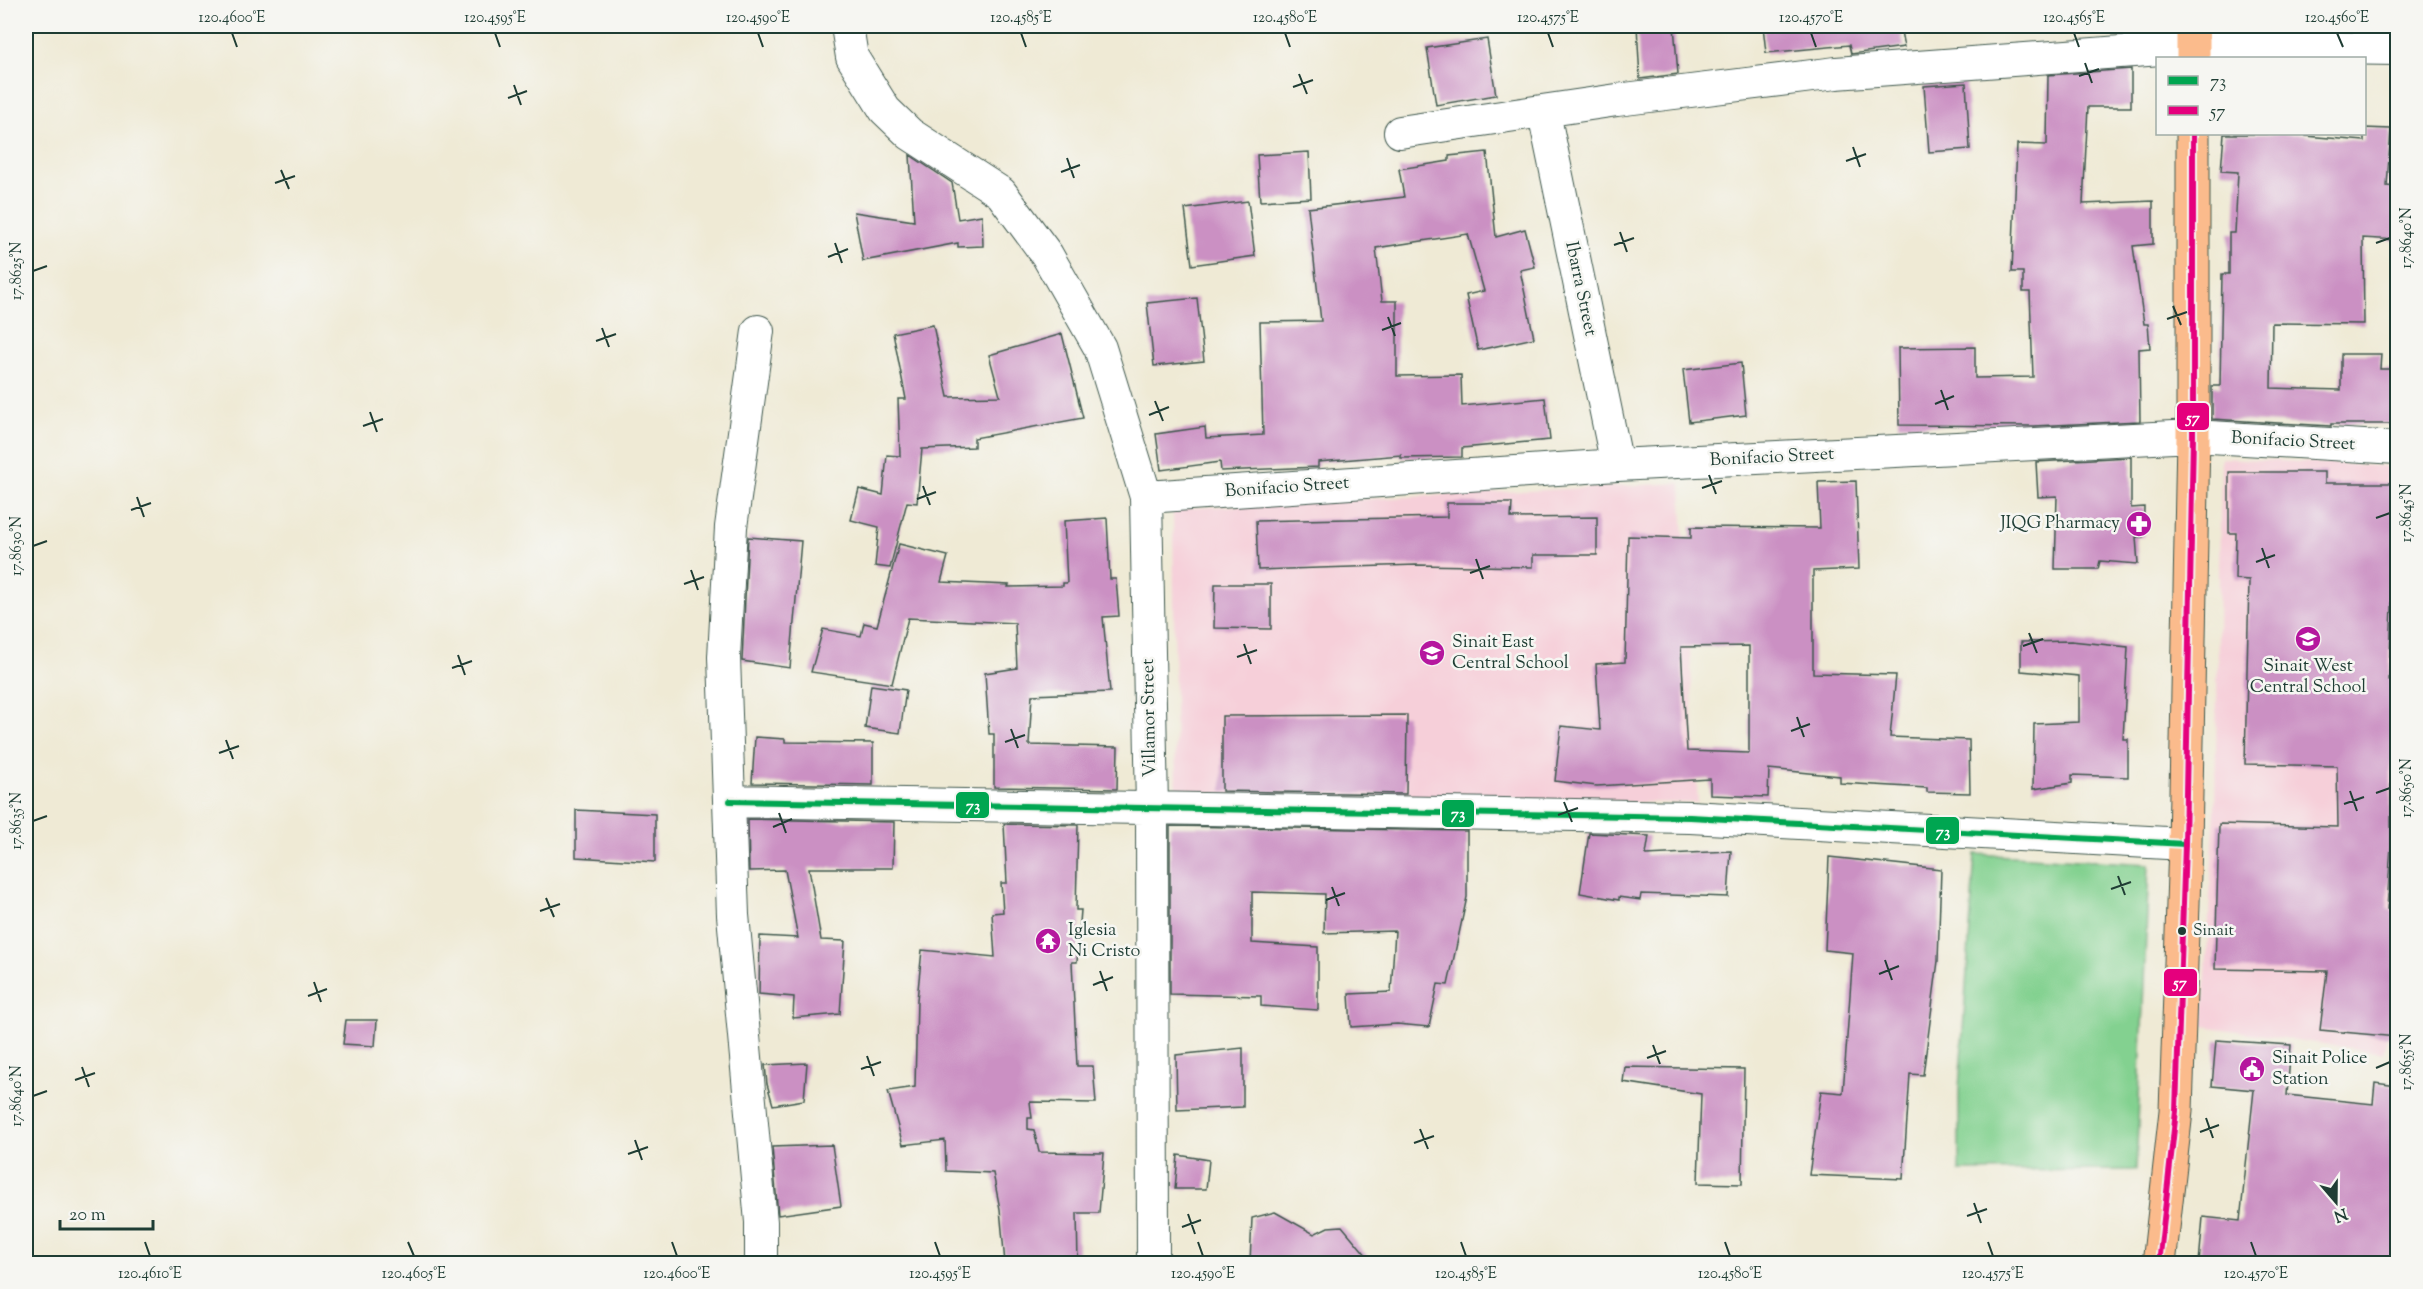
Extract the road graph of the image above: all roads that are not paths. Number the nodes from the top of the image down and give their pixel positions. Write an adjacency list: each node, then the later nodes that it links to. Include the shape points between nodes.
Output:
1 (847, 26): 11 (street, Villamor Street, via 852,57 885,110 910,134 1001,193 1047,255 1100,348)
2 (2193, 44): 3 (street); 4 (street, via 1836,73)
3 (2397, 49)
4 (1544, 113): 5 (street); 10 (street, Ibarra Street)
5 (1400, 132)
6 (2193, 135): 8 (highway)
7 (758, 332): 12 (street, via 731,527 724,657)
8 (2193, 436): 9 (street, Bonifacio Street); 10 (street, Bonifacio Street); 14 (highway)
9 (2397, 448)
10 (1617, 465): 11 (street, Bonifacio Street)
11 (1146, 497): 13 (street, Villamor Street)
12 (730, 801): 13 (street); 15 (street, via 733,915 761,1222)
13 (1152, 808): 14 (street, via 1689,817); 16 (street, Villamor Street)
14 (2185, 844): 17 (highway, via 2176,1111)
15 (760, 1263)
16 (1153, 1263)
17 (2159, 1263)

